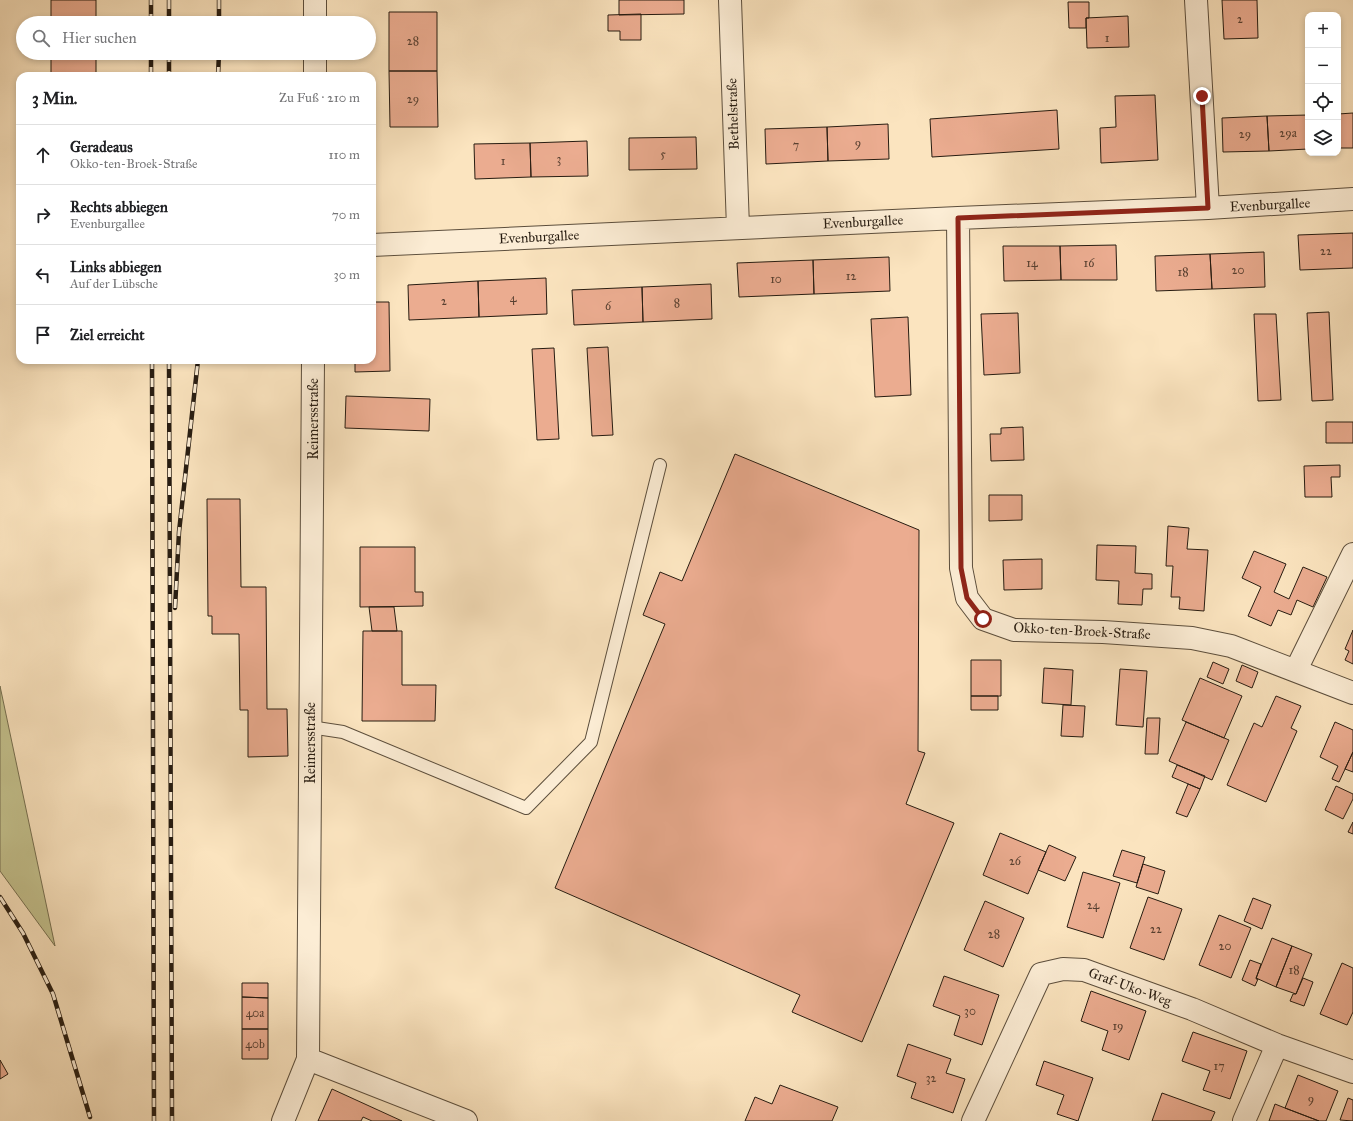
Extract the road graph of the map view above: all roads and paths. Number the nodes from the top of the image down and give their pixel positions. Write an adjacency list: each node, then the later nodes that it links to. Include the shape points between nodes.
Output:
1 (315, 0): 4 (street)
2 (730, 0): 10 (street, Bethelstraße)
3 (1196, 0): 8 (street)
4 (315, 16)
5 (315, 60): 6 (street)
6 (315, 72)
7 (1353, 199): 8 (street, Evenburgallee)
8 (1208, 208): 9 (street, Evenburgallee)
9 (958, 218): 10 (street, Evenburgallee); 15 (street, Okko-ten-Broek-Straße, via 961,568 967,598 983,619 1014,630 1192,638 1231,646)
10 (738, 228): 11 (street, Evenburgallee)
11 (376, 245)
12 (313, 364): 17 (street, Reimersstraße)
13 (660, 465): 17 (lane, via 591,742 526,808 343,732)
14 (1353, 554): 15 (street)
15 (1296, 670): 16 (street, Okko-ten-Broek-Straße)
16 (1353, 693)
17 (310, 727): 19 (street, Reimersstraße)
18 (1277, 1045): 20 (street, Graf-Uko-Weg); 23 (street, Graf-Uko-Weg, via 1192,1009 1084,970 1063,969 1041,974); 24 (street)
19 (308, 1059): 21 (street, Reimersstraße); 22 (street)
20 (1353, 1072)
21 (283, 1121)
22 (466, 1121)
23 (973, 1121)
24 (1244, 1121)

